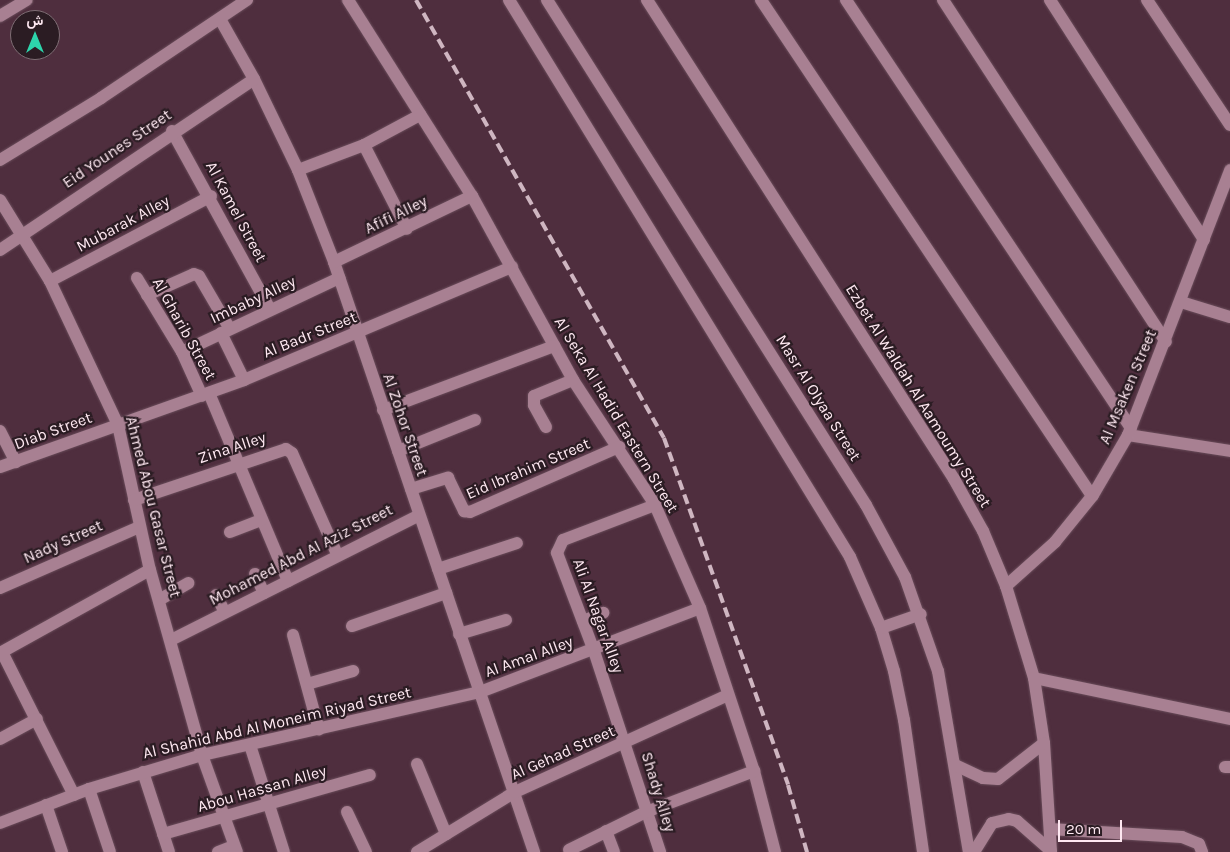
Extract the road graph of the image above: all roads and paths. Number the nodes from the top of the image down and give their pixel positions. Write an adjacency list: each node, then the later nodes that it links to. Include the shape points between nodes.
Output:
1 (27, 0): 12 (street)
2 (247, 0): 13 (street)
3 (348, 0): 15 (street, Al Seka Al Hadid Eastern Street)
4 (509, 0): 86 (street, via 831,523)
5 (547, 0): 82 (street, Masr Al Olyaa Street, via 866,505 905,576)
6 (646, 0): 73 (street, Ezbet Al Waldah Al Aamoumy Street, via 954,479)
7 (761, 0): 59 (street)
8 (846, 0): 51 (street)
9 (943, 0): 40 (street)
10 (1050, 0): 27 (street)
11 (1147, 0): 16 (street)
12 (0, 16)
13 (220, 19): 14 (street, Al Zohor Street); 19 (street)
14 (254, 79): 17 (street, Eid Younes Street); 20 (street, Al Zohor Street)
15 (420, 115): 18 (street); 23 (street, Al Seka Al Hadid Eastern Street)
16 (1230, 125)
17 (172, 131): 22 (street, Al Kamel Street); 26 (street, Eid Younes Street)
18 (364, 145): 20 (street); 25 (street)
19 (0, 160)
20 (298, 170): 29 (street, Al Zohor Street)
21 (1230, 170): 27 (street, Al Msaken Street)
22 (211, 196): 33 (street, Mubarak Alley); 36 (street, Al Kamel Street)
23 (472, 196): 25 (street, Afifi Alley); 30 (street, Al Seka Al Hadid Eastern Street)
24 (0, 200): 26 (street, Ahmed Abou Gasar Street)
25 (407, 229): 29 (street, Afifi Alley)
26 (22, 233): 28 (street, Eid Younes Street); 33 (street, Ahmed Abou Gasar Street)
27 (1204, 240): 35 (street, Al Msaken Street)
28 (0, 250)
29 (334, 262): 32 (street, Al Zohor Street)
30 (512, 267): 39 (street, Al Badr Street); 41 (street, Al Seka Al Hadid Eastern Street)
31 (137, 278): 34 (street, Al Gharib Street)
32 (339, 278): 36 (street, Imbaby Alley); 39 (street, Al Zohor Street)
33 (50, 281): 48 (street, Ahmed Abou Gasar Street)
34 (148, 295): 38 (street, via 194,274 199,276); 42 (street, Al Gharib Street)
35 (1181, 302): 37 (street); 40 (street, Al Msaken Street)
36 (270, 309): 38 (street, Imbaby Alley)
37 (1230, 317)
38 (225, 331): 42 (street, Imbaby Alley); 43 (street)
39 (357, 335): 43 (street, Al Badr Street); 46 (street, Al Zohor Street)
40 (1166, 342): 51 (street, Al Msaken Street)
41 (554, 346): 44 (street, Al Seka Al Hadid Eastern Street); 46 (street)
42 (182, 352): 45 (street, Al Gharib Street)
43 (244, 380): 45 (street, Al Badr Street)
44 (573, 380): 49 (street, via 534,396 534,405); 52 (street, Al Seka Al Hadid Eastern Street)
45 (206, 394): 48 (street, Al Badr Street); 56 (street, Al Gharib Street)
46 (383, 410): 53 (street, Al Zohor Street)
47 (475, 420): 53 (street)
48 (118, 425): 55 (street, Diab Street); 60 (street, Ahmed Abou Gasar Street)
49 (546, 427)
50 (0, 431): 55 (street)
51 (1129, 432): 54 (street); 59 (street, Al Msaken Street)
52 (619, 448): 58 (street, Eid Ibrahim Street, via 468,513 448,478); 61 (street, Al Seka Al Hadid Eastern Street)
53 (398, 451): 58 (street, Al Zohor Street)
54 (1230, 451)
55 (16, 462): 57 (street, Diab Street)
56 (238, 462): 60 (street, Zina Alley); 63 (street, Al Gharib Street); 67 (street, Zina Alley, via 283,448 290,450)
57 (0, 467)
58 (411, 489): 62 (street, Al Zohor Street)
59 (1092, 496): 73 (street, Al Msaken Street, via 1055,542)
60 (134, 500): 64 (street, Ahmed Abou Gasar Street)
61 (655, 505): 79 (street, Al Seka Al Hadid Eastern Street); 84 (street, Ali Al Nagar Alley, via 559,544 557,553)
62 (419, 515): 67 (street, Mohamed Abd Al Aziz Street); 68 (street, Al Zohor Street)
63 (261, 520): 65 (street); 71 (street, Al Gharib Street)
64 (140, 527): 69 (street, Ahmed Abou Gasar Street); 74 (street, Nady Street)
65 (230, 532)
66 (517, 543): 68 (street)
67 (337, 554): 71 (street, Mohamed Abd Al Aziz Street)
68 (438, 569): 76 (street, Al Zohor Street)
69 (150, 570): 78 (street, Ahmed Abou Gasar Street); 91 (street)
70 (255, 574): 75 (street)
71 (288, 581): 75 (street, Mohamed Abd Al Aziz Street)
72 (188, 583): 78 (street)
73 (1006, 586): 93 (street, Ezbet Al Waldah Al Aamoumy Street)
74 (0, 588)
75 (264, 593): 80 (street, Mohamed Abd Al Aziz Street)
76 (446, 594): 85 (street); 87 (street, Al Zohor Street)
77 (216, 595): 80 (street)
78 (159, 600): 89 (street, Ahmed Abou Gasar Street)
79 (700, 608): 90 (street, Al Amal Alley); 96 (street, Al Seka Al Hadid Eastern Street)
80 (224, 611): 89 (street, Mohamed Abd Al Aziz Street)
81 (603, 613): 84 (street)
82 (921, 614): 86 (street); 106 (street, Masr Al Olyaa Street, via 938,671)
83 (506, 620): 87 (street)
84 (583, 621): 90 (street, Ali Al Nagar Alley)
85 (352, 626)
86 (881, 628): 138 (street, via 904,720)
87 (458, 634): 95 (street, Al Zohor Street)
88 (292, 635): 94 (street)
89 (172, 640): 104 (street, Ahmed Abou Gasar Street)
90 (594, 650): 95 (street, Al Amal Alley); 101 (street, Ali Al Nagar Alley)
91 (1, 653): 97 (street)
92 (353, 671): 94 (street)
93 (1034, 678): 98 (street); 102 (street, Ezbet Al Waldah Al Aamoumy Street)
94 (307, 684): 99 (street)
95 (480, 692): 99 (street, Al Shahid Abd Al Moneim Riyad Street); 111 (street, Al Zohor Street)
96 (728, 695): 101 (street, Al Gehad Street); 108 (street, Al Seka Al Hadid Eastern Street)
97 (37, 719): 100 (street); 112 (street)
98 (1230, 719)
99 (319, 730): 103 (street, Al Shahid Abd Al Moneim Riyad Street)
100 (0, 739)
101 (625, 742): 111 (street, Al Gehad Street); 116 (street, Shady Alley)
102 (1044, 743): 106 (street, via 998,778 982,778); 119 (street, Ezbet Al Waldah Al Aamoumy Street)
103 (250, 745): 104 (street, Al Shahid Abd Al Moneim Riyad Street); 113 (street)
104 (202, 755): 107 (street, Al Shahid Abd Al Moneim Riyad Street); 117 (street, Ahmed Abou Gasar Street)
105 (417, 764): 122 (street)
106 (955, 765): 139 (street, Masr Al Olyaa Street)
107 (143, 772): 110 (street, Al Shahid Abd Al Moneim Riyad Street); 121 (street)
108 (754, 772): 116 (street); 137 (street, Al Seka Al Hadid Eastern Street)
109 (370, 775): 113 (street, Abou Hassan Alley)
110 (89, 790): 112 (street, Al Shahid Abd Al Moneim Riyad Street); 128 (street)
111 (515, 792): 122 (street, Al Gehad Street); 134 (street, Al Zohor Street)
112 (74, 795): 114 (street, Al Shahid Abd Al Moneim Riyad Street)
113 (268, 804): 117 (street, Abou Hassan Alley); 131 (street)
114 (46, 805): 118 (street, Al Shahid Abd Al Moneim Riyad Street); 127 (street)
115 (347, 812): 132 (street)
116 (646, 812): 120 (street); 136 (street, Shady Alley)
117 (226, 816): 121 (street, Abou Hassan Alley); 124 (street, Ahmed Abou Gasar Street)
118 (0, 823)
119 (1050, 829): 126 (street, Ezbet Al Waldah Al Aamoumy Street); 141 (street, via 1182,837 1199,844)
120 (606, 831): 125 (street); 135 (street)
121 (163, 834): 129 (street)
122 (446, 834): 123 (street, Al Gehad Street)
123 (432, 848): 133 (street, Al Gehad Street)
124 (235, 849): 130 (street)
125 (569, 850)
126 (1051, 851): 140 (street, via 1017,821 1009,819 992,823)
127 (62, 852)
128 (110, 852)
129 (169, 852)
130 (218, 852)
131 (284, 852)
132 (366, 852)
133 (417, 852)
134 (534, 852)
135 (614, 852)
136 (660, 852)
137 (775, 852)
138 (923, 852)
139 (969, 852)
140 (974, 852)
141 (1202, 852)

